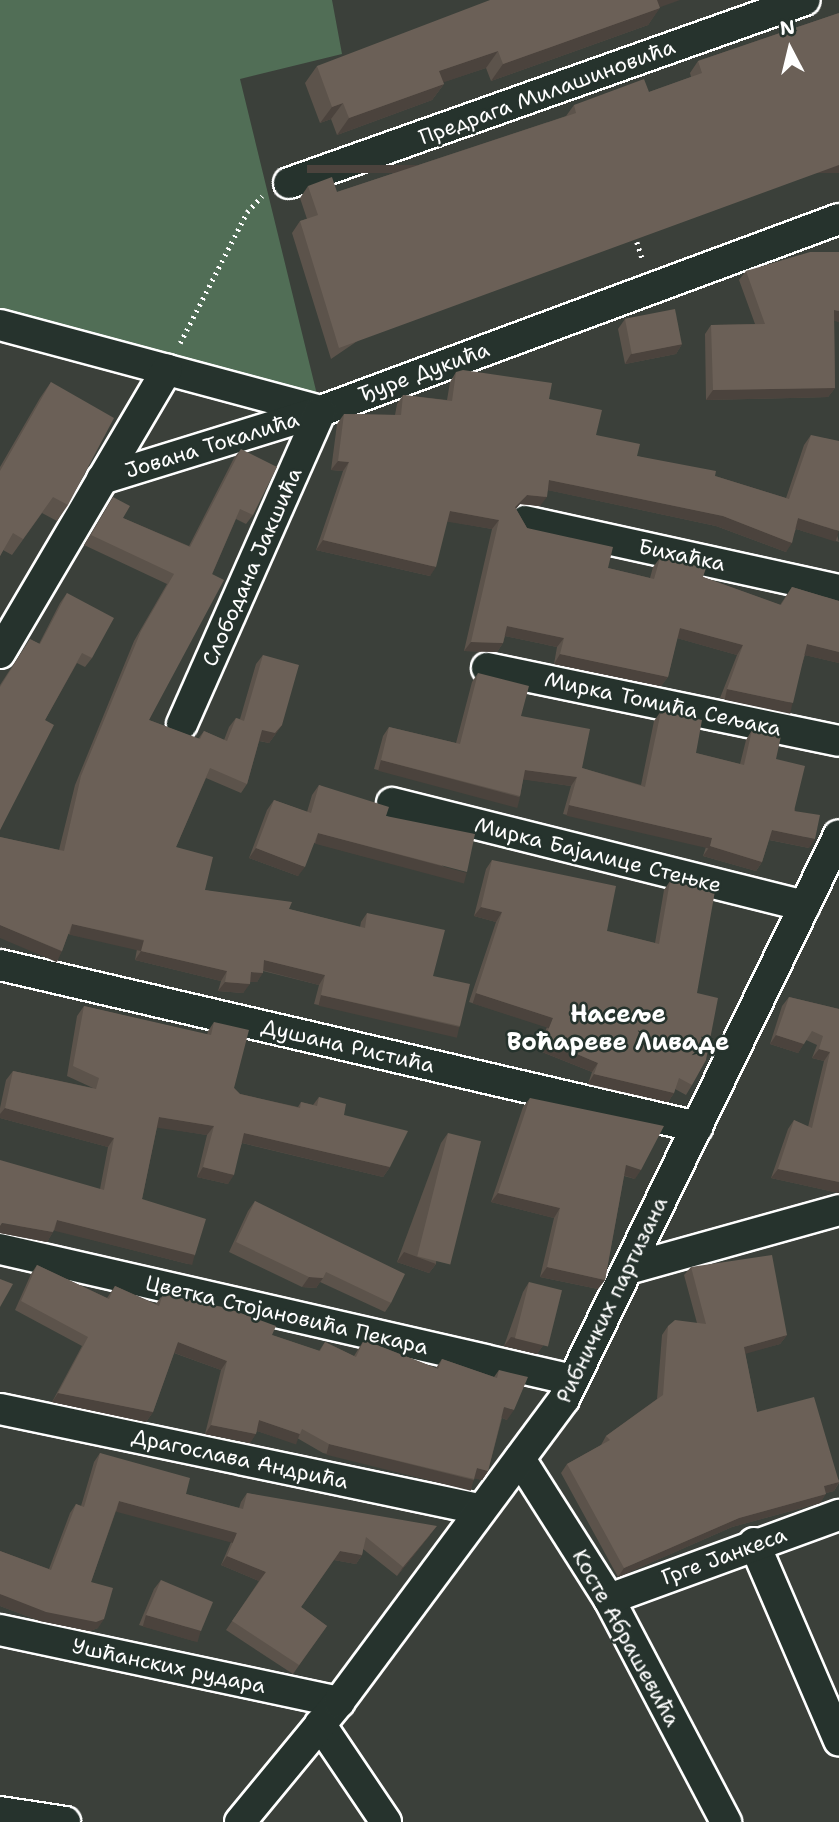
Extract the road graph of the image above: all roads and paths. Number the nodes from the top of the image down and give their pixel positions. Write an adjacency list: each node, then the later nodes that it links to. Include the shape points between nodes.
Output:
1 (805, 0): 2 (street, Предрага Милашиновића)
2 (289, 183): 7 (path, via 258,197 247,212)
3 (839, 219): 5 (street, Ђуре Дукића)
4 (635, 235): 5 (path)
5 (652, 287): 8 (street, Ђуре Дукића)
6 (0, 325): 7 (street)
7 (167, 369): 8 (street); 9 (street, Јована Токалића)
8 (321, 411): 9 (street, Јована Токалића); 14 (street, Слободана Јакшића)
9 (102, 479): 12 (street, Јована Токалића)
10 (525, 520): 11 (street, Бихаћка)
11 (839, 590)
12 (0, 653)
13 (487, 668): 15 (street, Мирка Томића Сељака)
14 (182, 723)
15 (839, 741)
16 (392, 803): 18 (street, Мирка Бајалице Стењке)
17 (839, 835): 18 (street, Рибничких партизана)
18 (803, 906): 20 (street, Рибничких партизана)
19 (0, 965): 20 (street, Душана Ристића)
20 (697, 1127): 23 (street, Рибничких партизана)
21 (839, 1210): 23 (street)
22 (0, 1249): 24 (street, Цветка Стојановића Пекара)
23 (628, 1269): 24 (street, Рибничких партизана)
24 (573, 1380): 26 (street, Рибничких партизана)
25 (0, 1409): 27 (street, Драгослава Андрића)
26 (520, 1459): 27 (street, Рибничких партизана); 30 (street, Косте Абрашевића)
27 (480, 1509): 32 (street, Рибничких партизана)
28 (839, 1515): 29 (street, Грге Јанкеса)
29 (754, 1543): 30 (street, Грге Јанкеса); 33 (street)
30 (609, 1599): 38 (street, Косте Абрашевића)
31 (0, 1630): 32 (street, Ушћанских рудара)
32 (330, 1713): 36 (street, Рибничких партизана); 37 (street)
33 (839, 1740)
34 (0, 1812): 35 (street)
35 (65, 1822)
36 (240, 1822)
37 (386, 1822)
38 (726, 1822)

